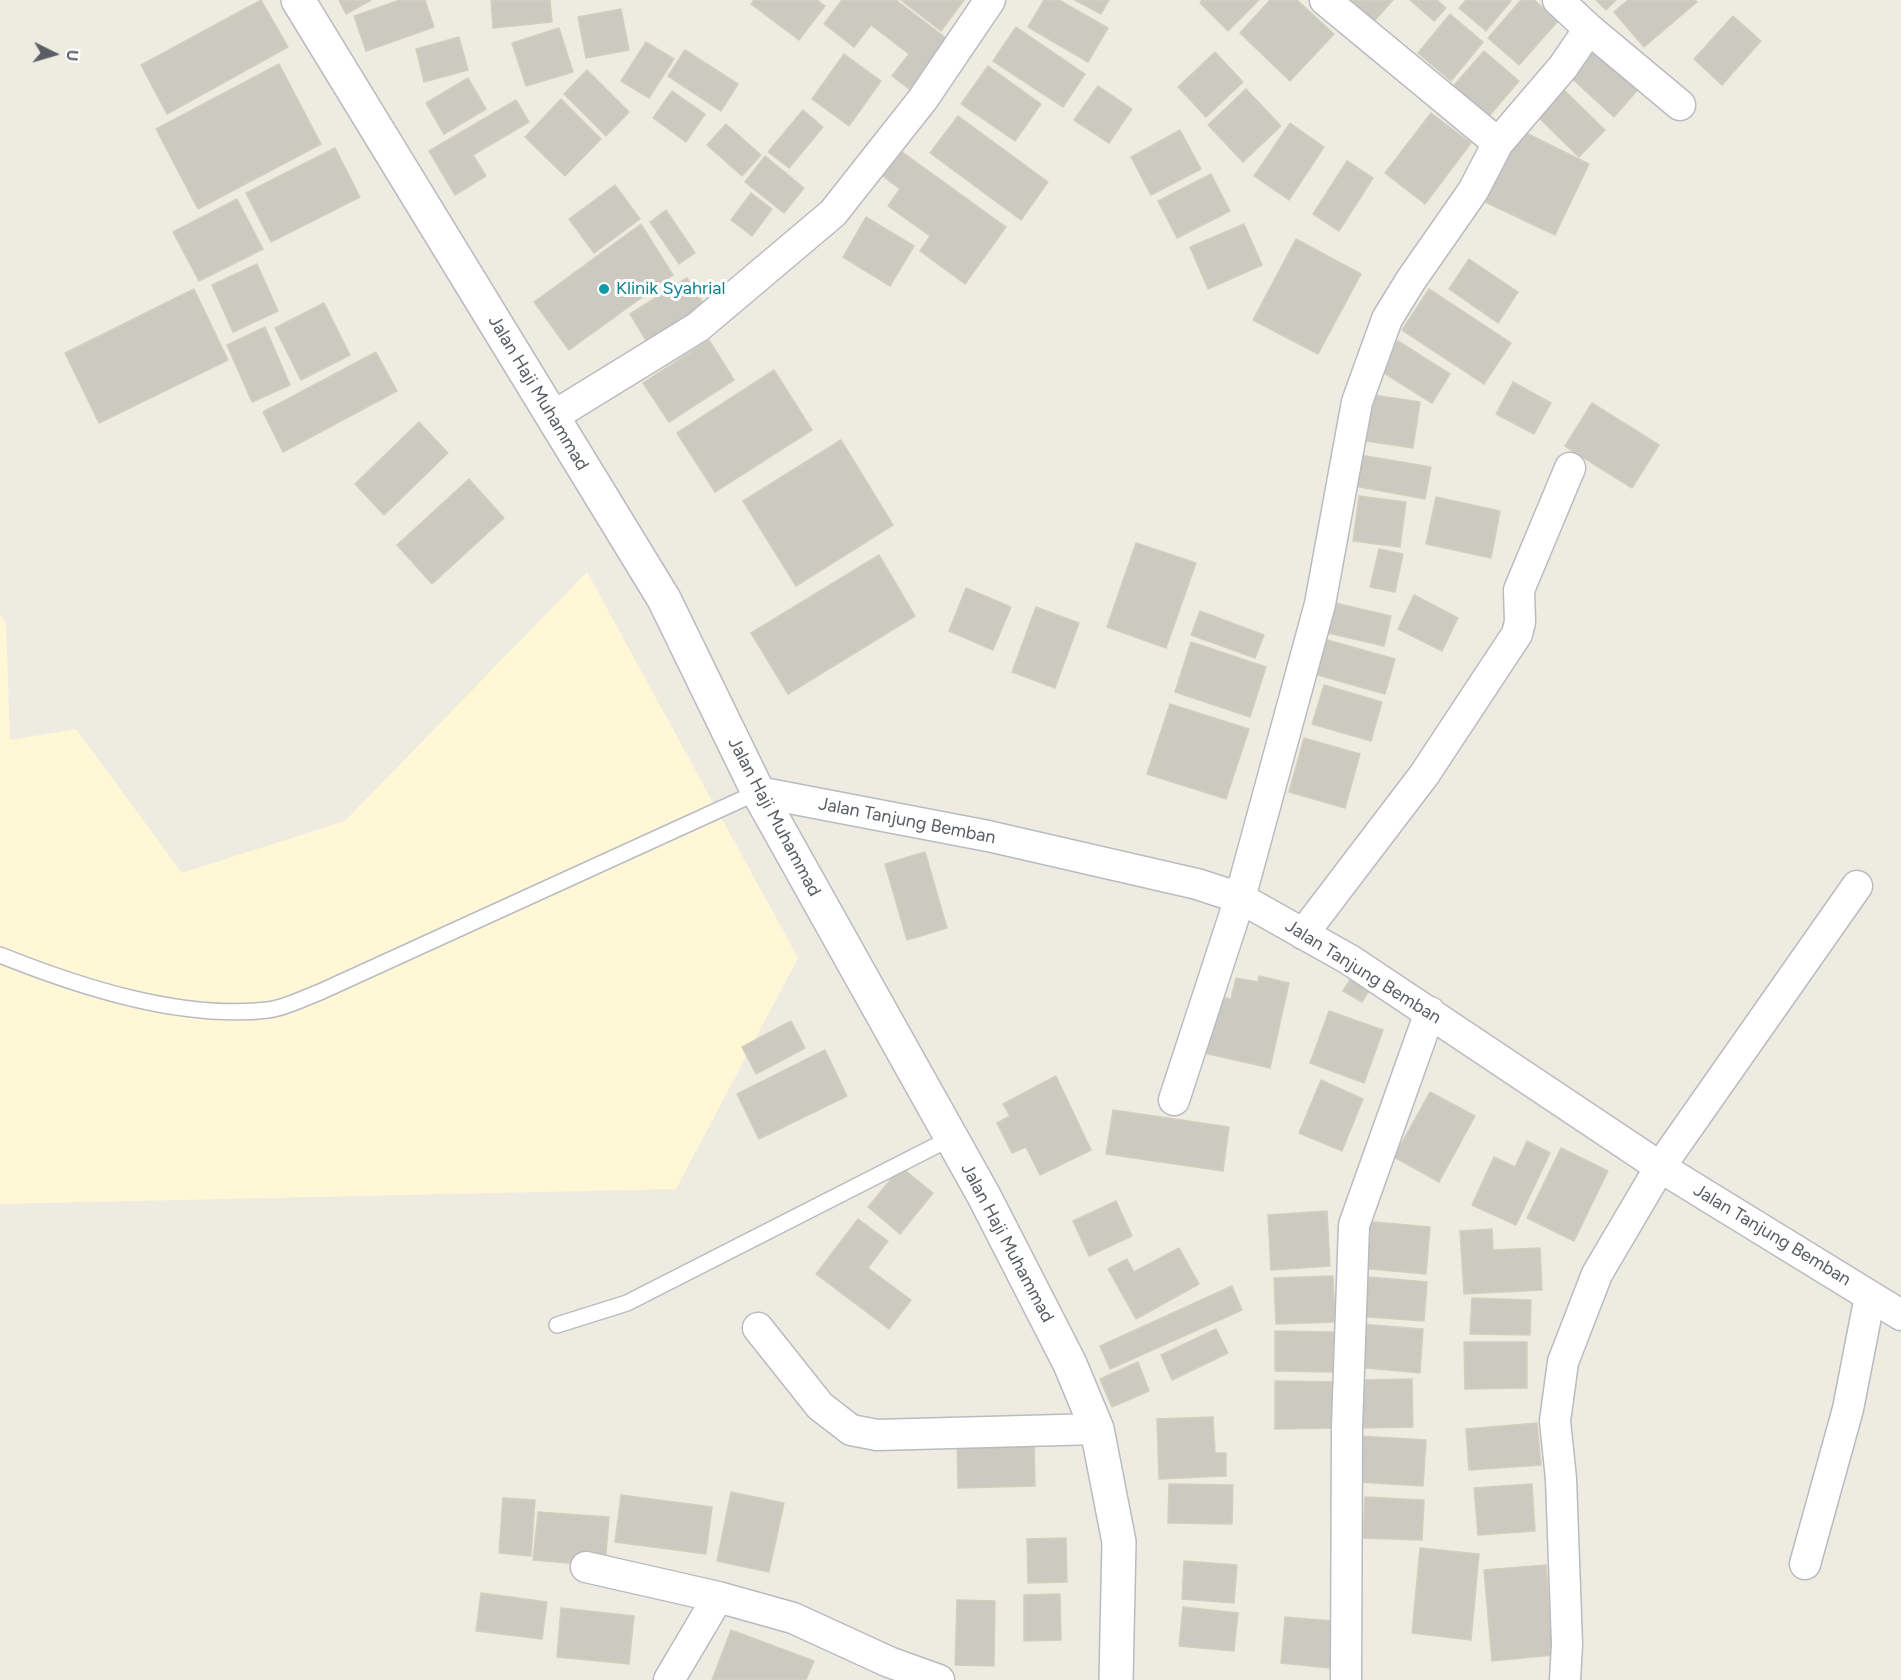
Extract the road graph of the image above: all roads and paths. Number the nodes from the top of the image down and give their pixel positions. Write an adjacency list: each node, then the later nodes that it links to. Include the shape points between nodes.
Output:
1 (298, 0): 8 (street, Jalan Haji Muhammad)
2 (990, 0): 8 (street, via 923,99 833,213 698,327)
3 (1325, 0): 7 (street)
4 (1558, 0): 5 (street)
5 (1589, 29): 6 (street); 7 (street, via 1563,67)
6 (1680, 105)
7 (1498, 143): 12 (street, via 1473,191 1387,319 1357,402 1320,604)
8 (552, 417): 10 (street, Jalan Haji Muhammad, via 663,599)
9 (1570, 468): 13 (street, via 1519,590 1517,634 1424,775)
10 (758, 792): 12 (street, Jalan Tanjung Bemban, via 988,836); 14 (lane, via 321,992 270,1010 217,1011 155,1003 51,975); 17 (street, Jalan Haji Muhammad)
11 (1857, 886): 18 (street)
12 (1240, 897): 13 (street, Jalan Tanjung Bemban); 16 (street)
13 (1303, 934): 15 (street, Jalan Tanjung Bemban)
14 (0, 955)
15 (1430, 1012): 18 (street, Jalan Tanjung Bemban); 30 (street, via 1354,1225 1347,1427)
16 (1174, 1100)
17 (951, 1138): 21 (lane, via 627,1303); 23 (street, Jalan Haji Muhammad, via 1029,1282)
18 (1660, 1167): 19 (street, Jalan Tanjung Bemban); 31 (street, via 1598,1274 1563,1362 1555,1421 1568,1644)
19 (1870, 1296): 20 (street, Jalan Tanjung Bemban); 24 (street, via 1848,1409)
20 (1901, 1315)
21 (557, 1325)
22 (758, 1328): 23 (street, via 820,1406 851,1430 877,1435)
23 (1097, 1429): 29 (street, Jalan Haji Muhammad, via 1119,1542)
24 (1805, 1564)
25 (586, 1567): 26 (street)
26 (718, 1597): 27 (street); 28 (street, via 793,1618)
27 (669, 1680)
28 (939, 1680)
29 (1116, 1680)
30 (1346, 1680)
31 (1565, 1680)

